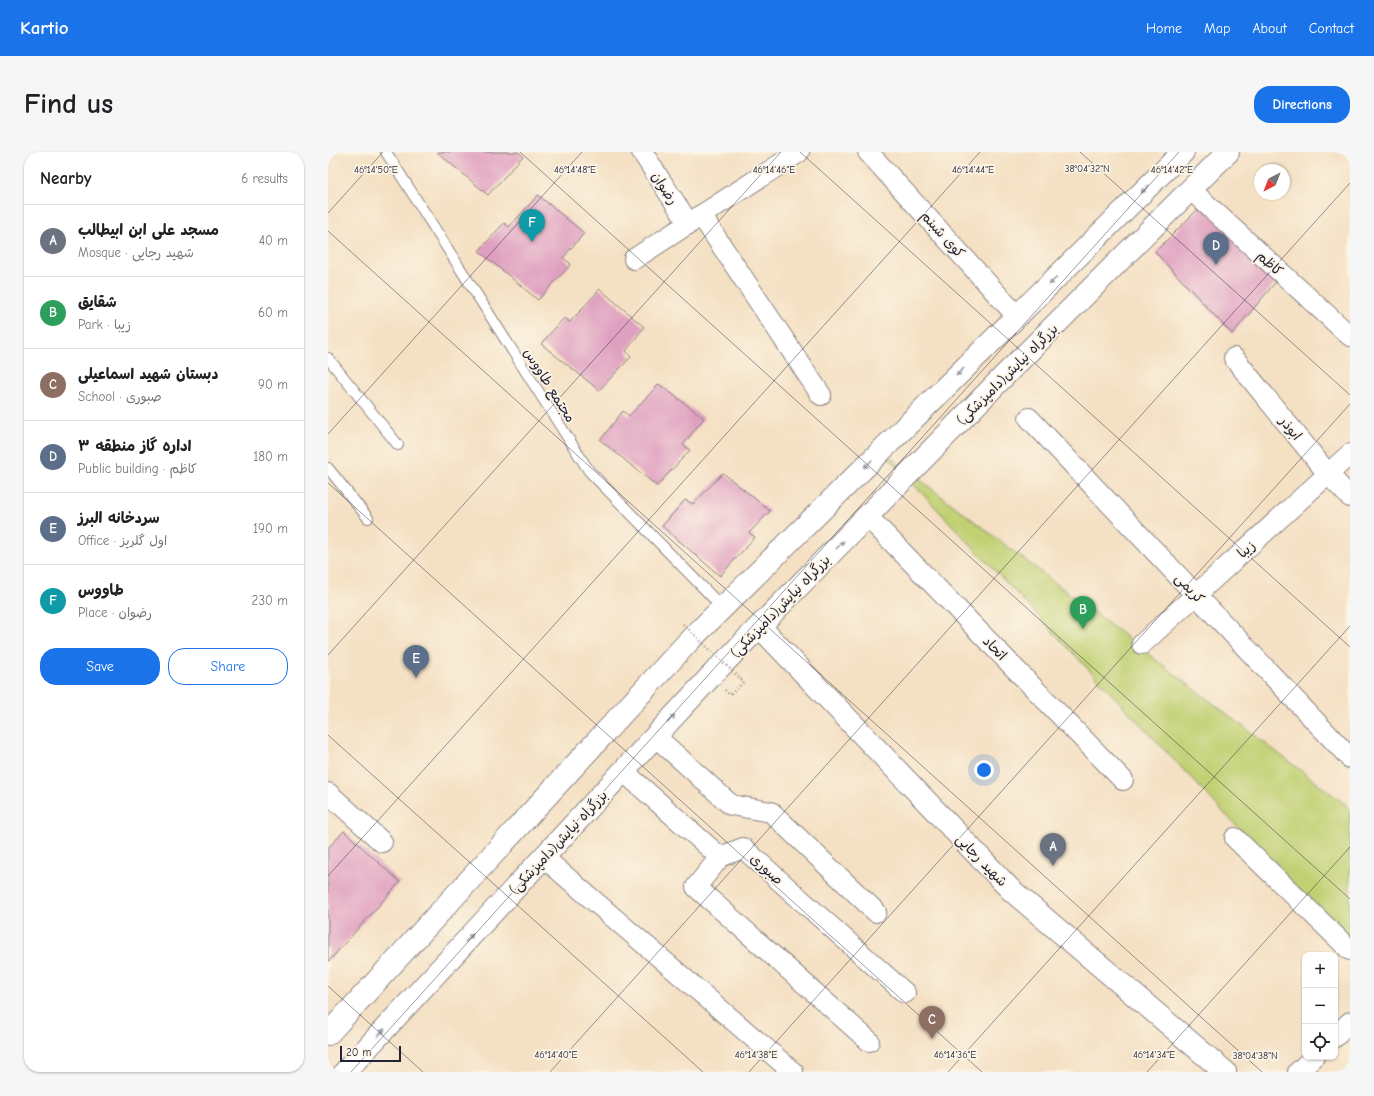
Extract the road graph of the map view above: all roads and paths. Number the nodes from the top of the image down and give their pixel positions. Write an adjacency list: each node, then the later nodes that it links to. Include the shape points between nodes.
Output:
1 (386, 152): 24 (lane, مجتمع طاووس, via 589,471)
2 (642, 152): 8 (street, رضوان)
3 (799, 152): 8 (street)
4 (868, 152): 10 (street, کوی شبنم)
5 (1183, 152): 10 (main road, one-way to 10)
6 (1228, 152): 7 (main road, بزرگراه نیایش(دامپزشکی))
7 (1191, 190): 11 (street, کاظم); 21 (main road, بزرگراه نیایش(دامپزشکی))
8 (695, 219): 9 (street); 14 (street, رضوان)
9 (634, 258)
10 (1017, 316): 24 (main road, one-way to 24)
11 (1350, 336)
12 (328, 358): 16 (lane)
13 (1234, 358): 19 (street, ابوذر)
14 (821, 396)
15 (1029, 418): 23 (street, کریمی)
16 (398, 445)
17 (1350, 454): 19 (street, زیبا)
18 (328, 468): 22 (lane)
19 (1328, 474): 20 (street, ابوذر); 23 (street, زیبا)
20 (1350, 498)
21 (867, 516): 26 (main road, بزرگراه نیایش(دامپزشکی), one-way to 21); 32 (street, اتحاد)
22 (368, 518)
23 (1196, 595): 27 (street, زیبا); 30 (street, کریمی)
24 (723, 608): 42 (main road, via 682,648)
25 (683, 624): 28 (path, bridge, via 744,682)
26 (760, 627): 29 (main road, بزرگراه نیایش(دامپزشکی), one-way to 26); 48 (main road, شهید رجایی, via 1011,890)
27 (1142, 644)
28 (730, 695)
29 (655, 736): 31 (main road, بزرگراه نیایش(دامپزشکی)); 38 (street, via 731,805 771,812)
30 (1350, 758)
31 (623, 771): 36 (main road, بزرگراه نیایش(دامپزشکی)); 37 (street)
32 (1123, 780)
33 (328, 793): 35 (street)
34 (1235, 838): 39 (street)
35 (382, 842)
36 (543, 857): 46 (main road, بزرگراه نیایش(دامپزشکی), one-way to 36); 47 (street)
37 (720, 857): 40 (street, صبوری, via 743,848); 44 (street, via 696,887)
38 (876, 912)
39 (1350, 950)
40 (905, 993)
41 (1350, 1022): 43 (street)
42 (328, 1034)
43 (1338, 1034)
44 (869, 1041)
45 (1311, 1060): 49 (street)
46 (345, 1072)
47 (793, 1072)
48 (1225, 1072)
49 (1298, 1072)

